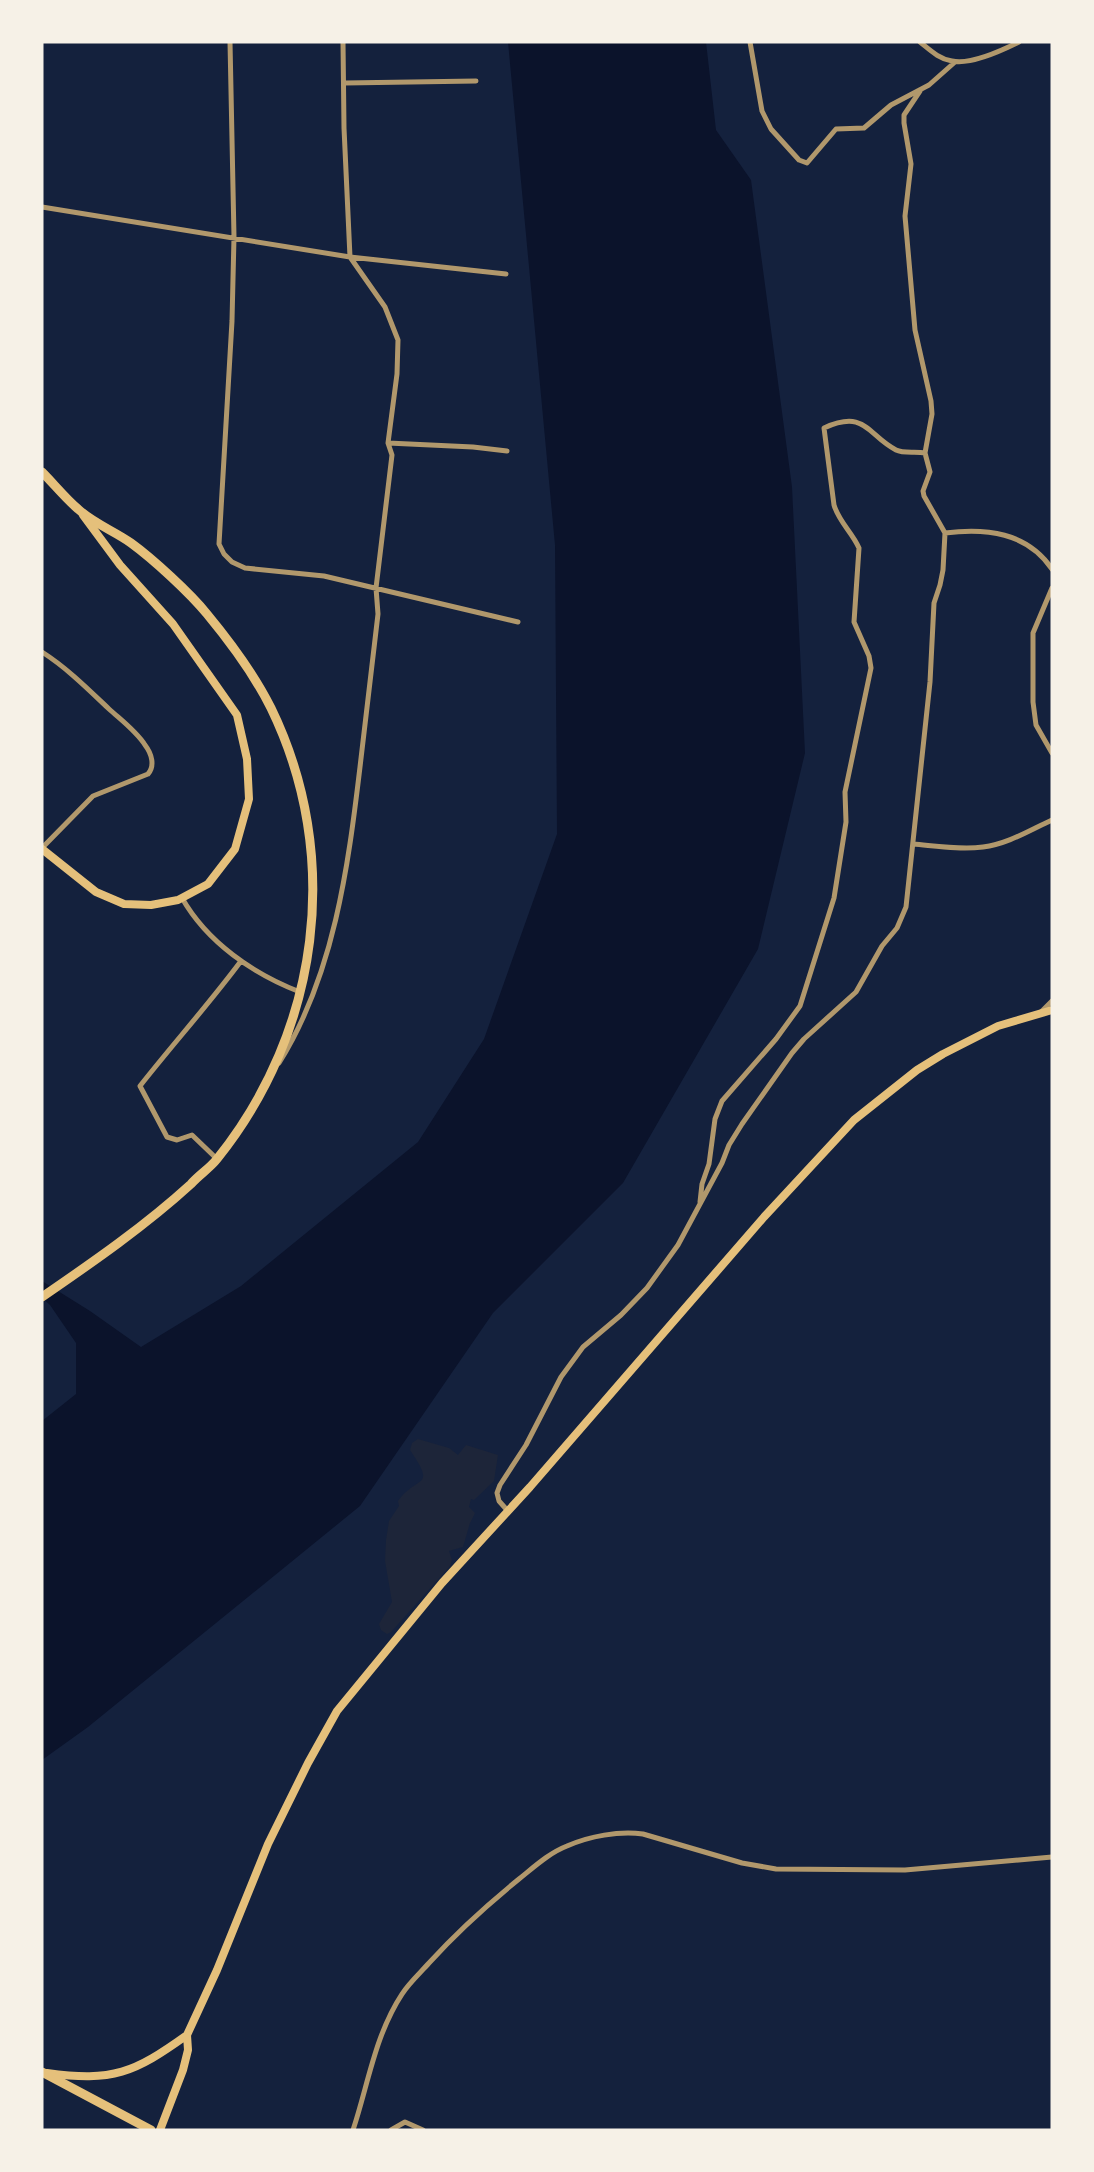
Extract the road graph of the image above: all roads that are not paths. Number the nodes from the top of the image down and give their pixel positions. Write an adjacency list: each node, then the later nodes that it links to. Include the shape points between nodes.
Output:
1 (230, 42): 11 (street)
2 (343, 42): 8 (street)
3 (750, 42): 9 (street, via 762,111 771,129 799,160 807,163 836,129 864,128 891,105)
4 (920, 42): 6 (street, via 933,53)
5 (1019, 42): 6 (street)
6 (955, 62): 9 (street)
7 (476, 81): 8 (street)
8 (345, 83): 12 (street)
9 (920, 91): 16 (street, via 904,115 911,164 905,216 915,330 931,401)
10 (42, 207): 11 (street)
11 (234, 237): 12 (street); 21 (street, via 219,544 224,554 245,568 324,576)
12 (350, 257): 13 (street); 14 (street, via 385,306 398,340)
13 (506, 274)
14 (388, 443): 15 (street); 21 (street, via 392,455)
15 (507, 452)
16 (925, 453): 19 (street, via 930,472 924,496); 37 (street, via 900,452 868,426 858,423 832,424 824,429 834,505 859,548 854,622 871,668 845,792 846,822 836,887 800,1006 722,1101 715,1119)
17 (42, 472): 18 (highway)
18 (80, 511): 29 (main road, via 120,565 173,624 237,716 247,759 249,799 236,849 208,884); 31 (highway, via 130,542 205,611 244,663 271,709 299,785 313,861 310,939)
19 (945, 533): 20 (street, via 993,531 1010,536 1036,550); 27 (street, via 943,570 934,603)
20 (1052, 569)
21 (376, 588): 23 (street); 35 (street, via 378,614 360,767 336,919 305,1012)
22 (1052, 588): 25 (street, via 1033,633 1032,702 1036,726)
23 (518, 622)
24 (42, 652): 28 (street, via 135,733 147,747 153,763 147,774 93,796)
25 (1052, 753)
26 (1052, 820): 27 (street, via 983,848)
27 (914, 844): 37 (street, via 906,907 897,928 856,992 804,1039 777,1071 729,1145)
28 (42, 849): 29 (main road, via 96,892 124,904 151,905)
29 (182, 898): 30 (street, via 198,923)
30 (241, 961): 31 (street); 36 (street, via 140,1086 167,1137 177,1140 192,1135)
31 (300, 993): 35 (highway, via 290,1030)
32 (1052, 1001): 34 (street)
33 (1052, 1010): 34 (main road)
34 (1040, 1014): 39 (main road, via 998,1026 943,1054 854,1120)
35 (266, 1085): 36 (highway)
36 (217, 1159): 38 (highway, via 171,1202)
37 (700, 1203): 39 (street, via 678,1245 647,1288 583,1347 561,1377 500,1485 499,1501)
38 (42, 1297)
39 (507, 1510): 41 (main road, via 337,1711 268,1844)
40 (1052, 1857): 45 (street, via 905,1870 776,1869 626,1832 568,1845 478,1913 402,1993 375,2050)
41 (187, 2035): 42 (main road, via 147,2063 117,2074 80,2078); 44 (main road, via 183,2070)
42 (43, 2072): 43 (highway)
43 (151, 2130)
44 (160, 2130)
45 (353, 2130)
46 (391, 2130): 47 (street, via 405,2122)
47 (423, 2130)

